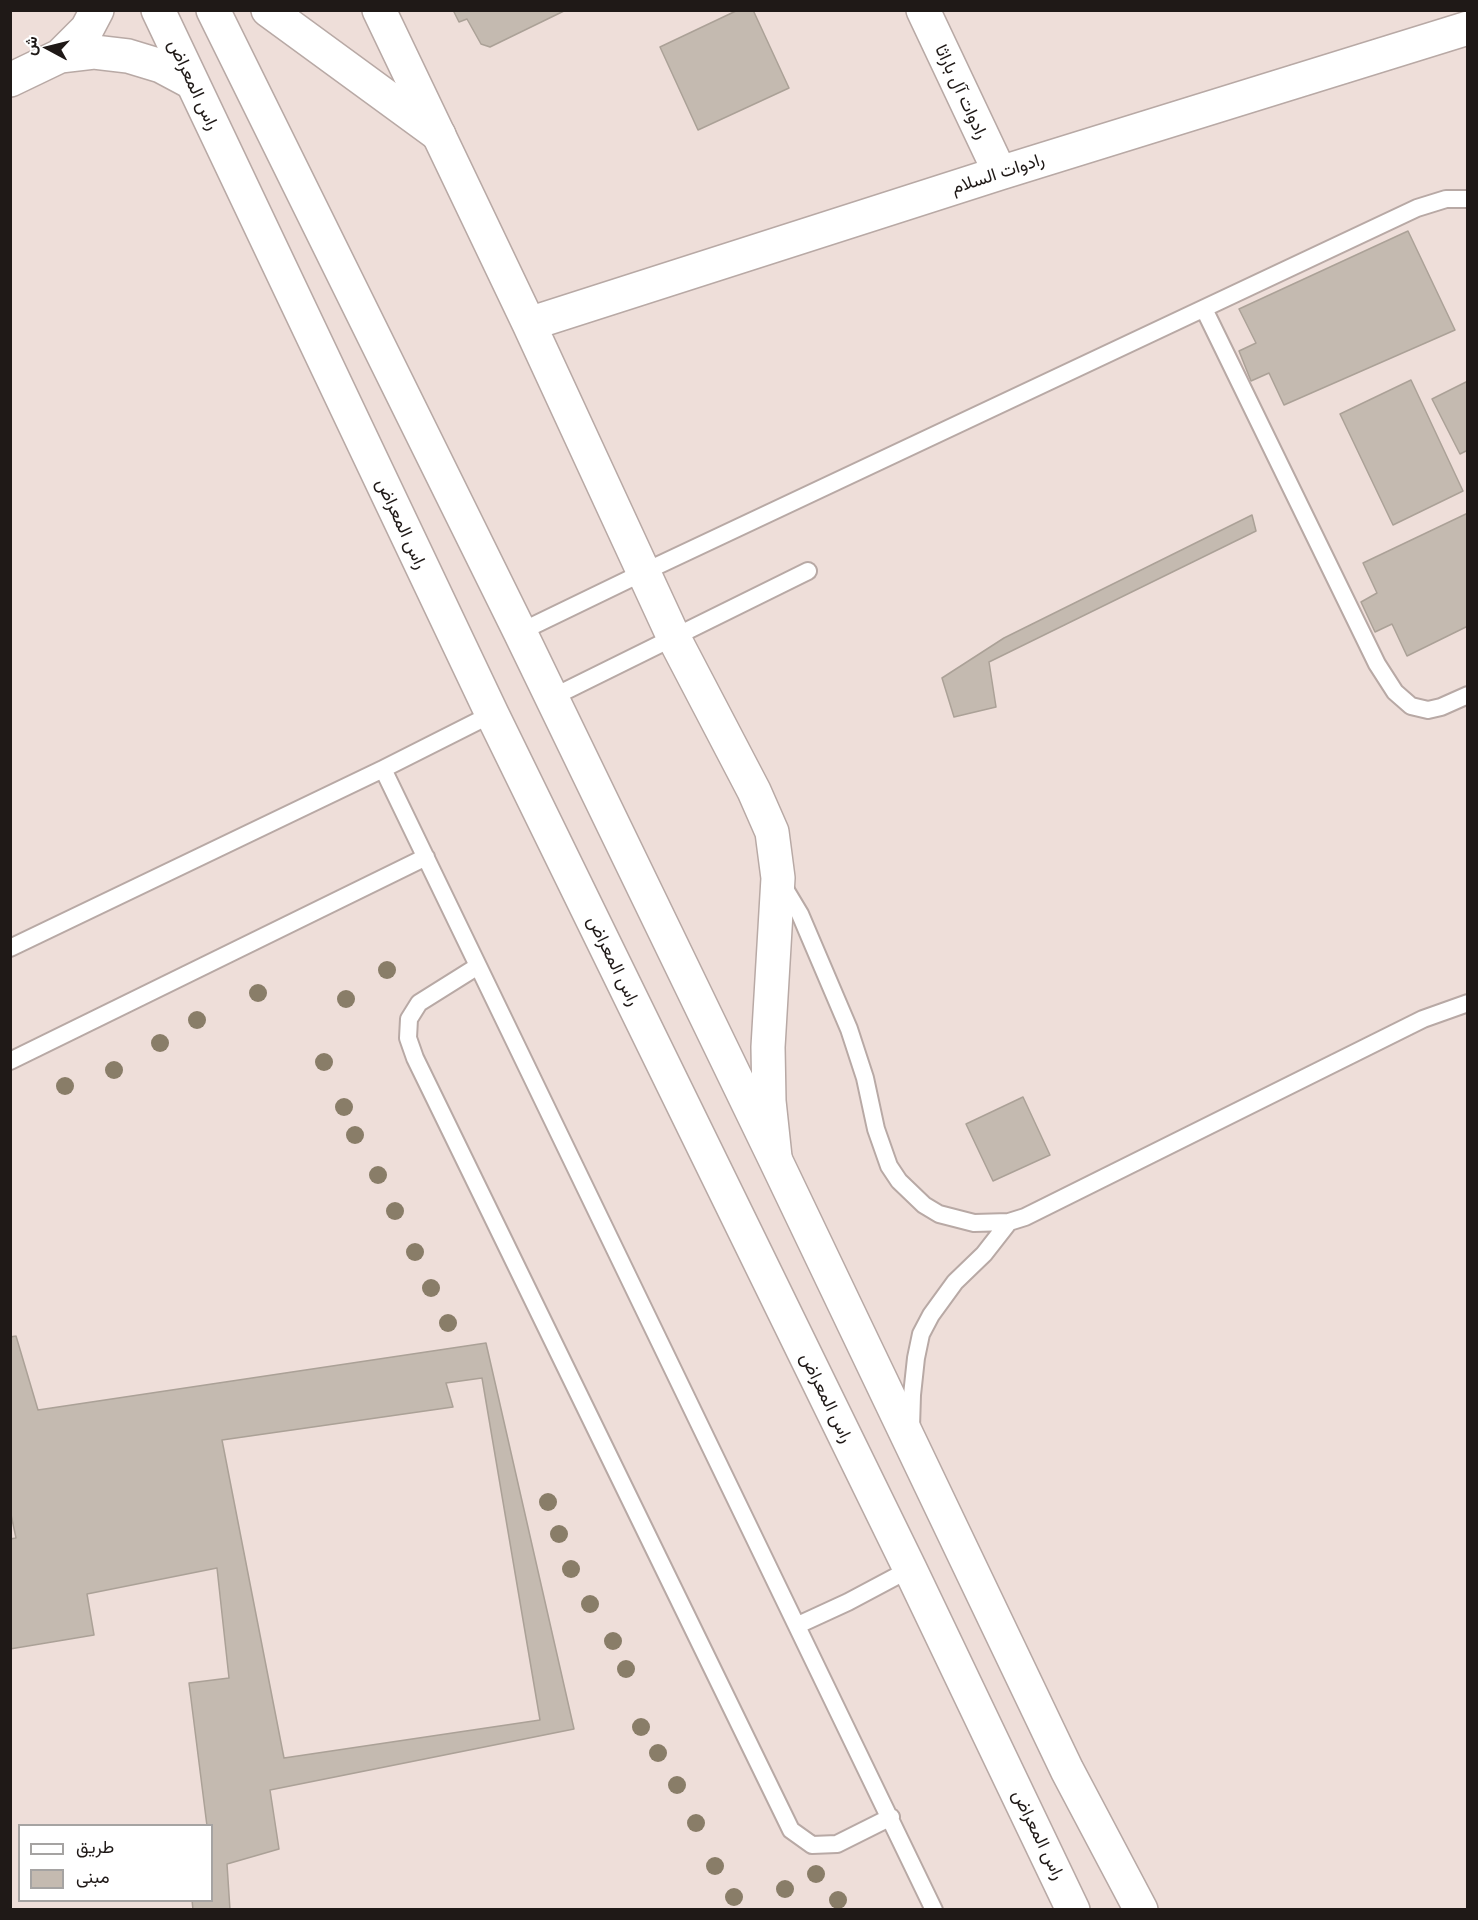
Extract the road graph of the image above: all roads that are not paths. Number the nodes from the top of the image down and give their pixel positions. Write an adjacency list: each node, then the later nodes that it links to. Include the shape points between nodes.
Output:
1 (97, 10): 8 (street, via 87,29)
2 (158, 10): 10 (street, راس المعراض)
3 (213, 10): 18 (street)
4 (268, 10): 11 (street)
5 (379, 10): 11 (street)
6 (923, 10): 12 (street, رادوات آل باراثا)
7 (1467, 27): 12 (street, رادوات السلام)
8 (60, 56): 9 (street); 10 (street, via 94,52 128,56 161,66)
9 (10, 80)
10 (191, 82): 22 (street, راس المعراض)
11 (439, 135): 15 (street)
12 (1000, 173): 15 (street, رادوات السلام)
13 (1467, 199): 14 (lane, via 1446,199 1417,208)
14 (1204, 309): 16 (lane); 20 (lane, via 1377,664 1395,692 1411,706 1428,710)
15 (529, 324): 16 (street)
16 (644, 572): 18 (lane); 19 (street)
17 (808, 572): 19 (lane)
18 (520, 632): 21 (street)
19 (674, 638): 21 (lane); 25 (street, via 754,791 771,832)
20 (1467, 695)
21 (551, 698): 30 (street)
22 (492, 714): 23 (lane); 33 (street, راس المعراض)
23 (383, 769): 24 (lane); 26 (lane)
24 (426, 857): 27 (lane); 29 (lane)
25 (778, 878): 30 (street, via 768,1047); 31 (lane, via 800,914 849,1029 882,1149 899,1180 939,1214 974,1223)
26 (10, 948)
27 (478, 966): 34 (lane); 35 (lane, via 419,1003 409,1019 408,1038 415,1058 791,1830 812,1845 837,1844)
28 (1467, 1002): 31 (lane, via 1423,1019)
29 (10, 1061)
30 (776, 1161): 32 (street)
31 (1009, 1222): 32 (lane, via 955,1282 921,1334)
32 (910, 1443): 38 (street, via 1067,1770)
33 (910, 1569): 34 (lane); 37 (street, راس المعراض)
34 (798, 1625): 35 (lane)
35 (891, 1817): 36 (lane)
36 (934, 1910)
37 (1073, 1910)
38 (1141, 1910)

